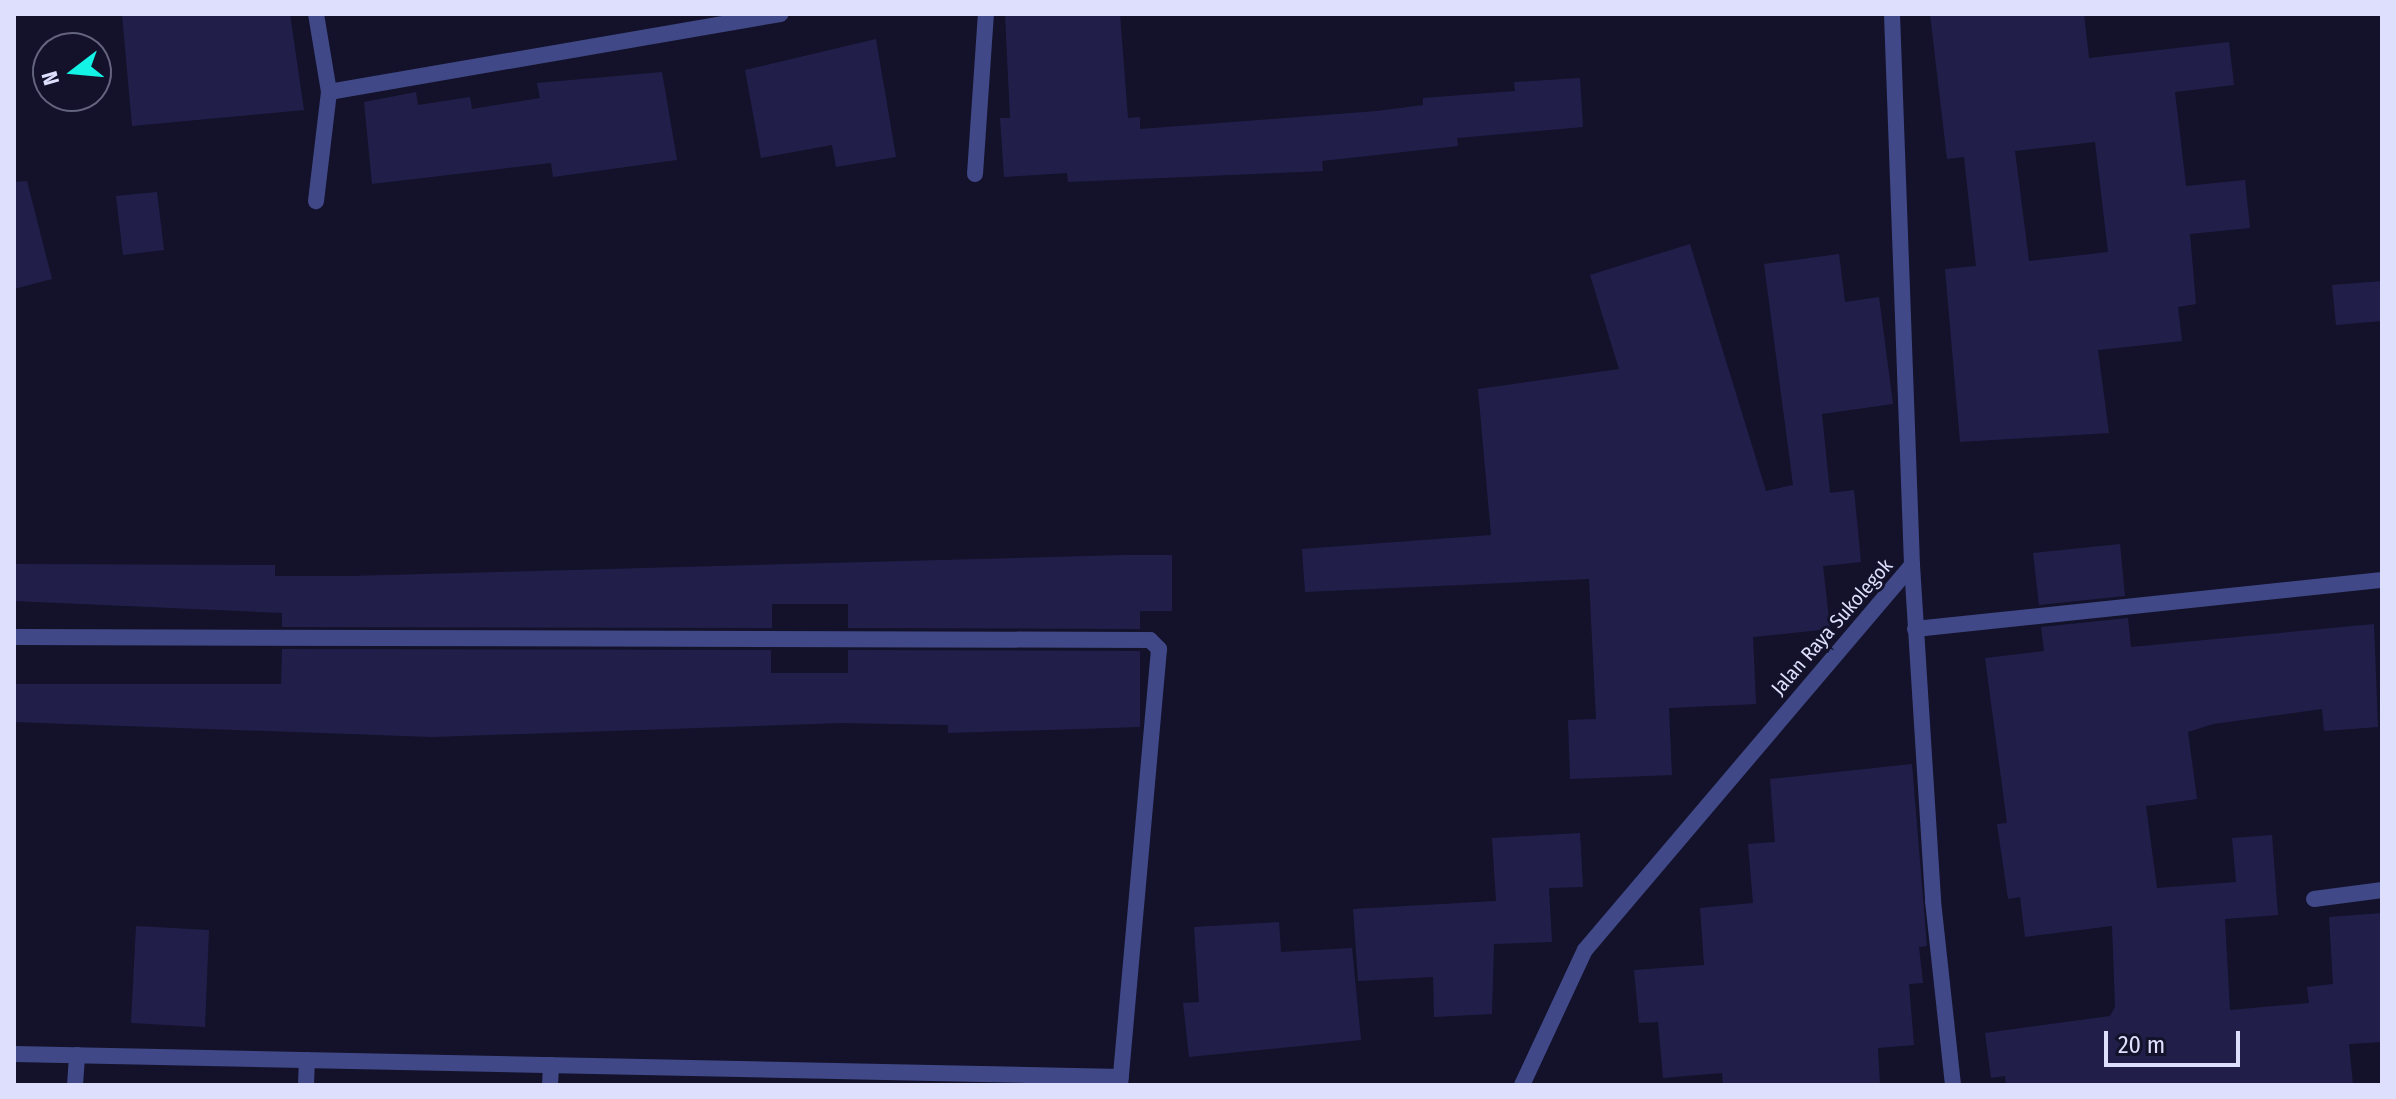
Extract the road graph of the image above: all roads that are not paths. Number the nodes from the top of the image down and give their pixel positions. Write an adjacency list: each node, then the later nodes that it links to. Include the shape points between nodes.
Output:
1 (316, 14): 5 (street)
2 (780, 14): 5 (street)
3 (986, 14): 6 (street)
4 (1892, 14): 8 (street, Jalan Raya Sukolegok)
5 (329, 92): 7 (street)
6 (975, 174)
7 (316, 201)
8 (1912, 565): 10 (street); 24 (street, Jalan Raya Sukolegok, via 1585,950)
9 (2382, 580): 10 (street)
10 (1915, 629): 25 (street)
11 (14, 637): 20 (street, via 1150,640 1159,649)
12 (2382, 890): 13 (street)
13 (2314, 899)
14 (14, 1054): 15 (street)
15 (77, 1055): 16 (street); 21 (street)
16 (307, 1060): 17 (street); 22 (street)
17 (551, 1065): 18 (street); 23 (street)
18 (782, 1078): 19 (street)
19 (1036, 1080): 20 (street)
20 (1120, 1081)
21 (75, 1085)
22 (306, 1085)
23 (550, 1085)
24 (1522, 1085)
25 (1953, 1085)

